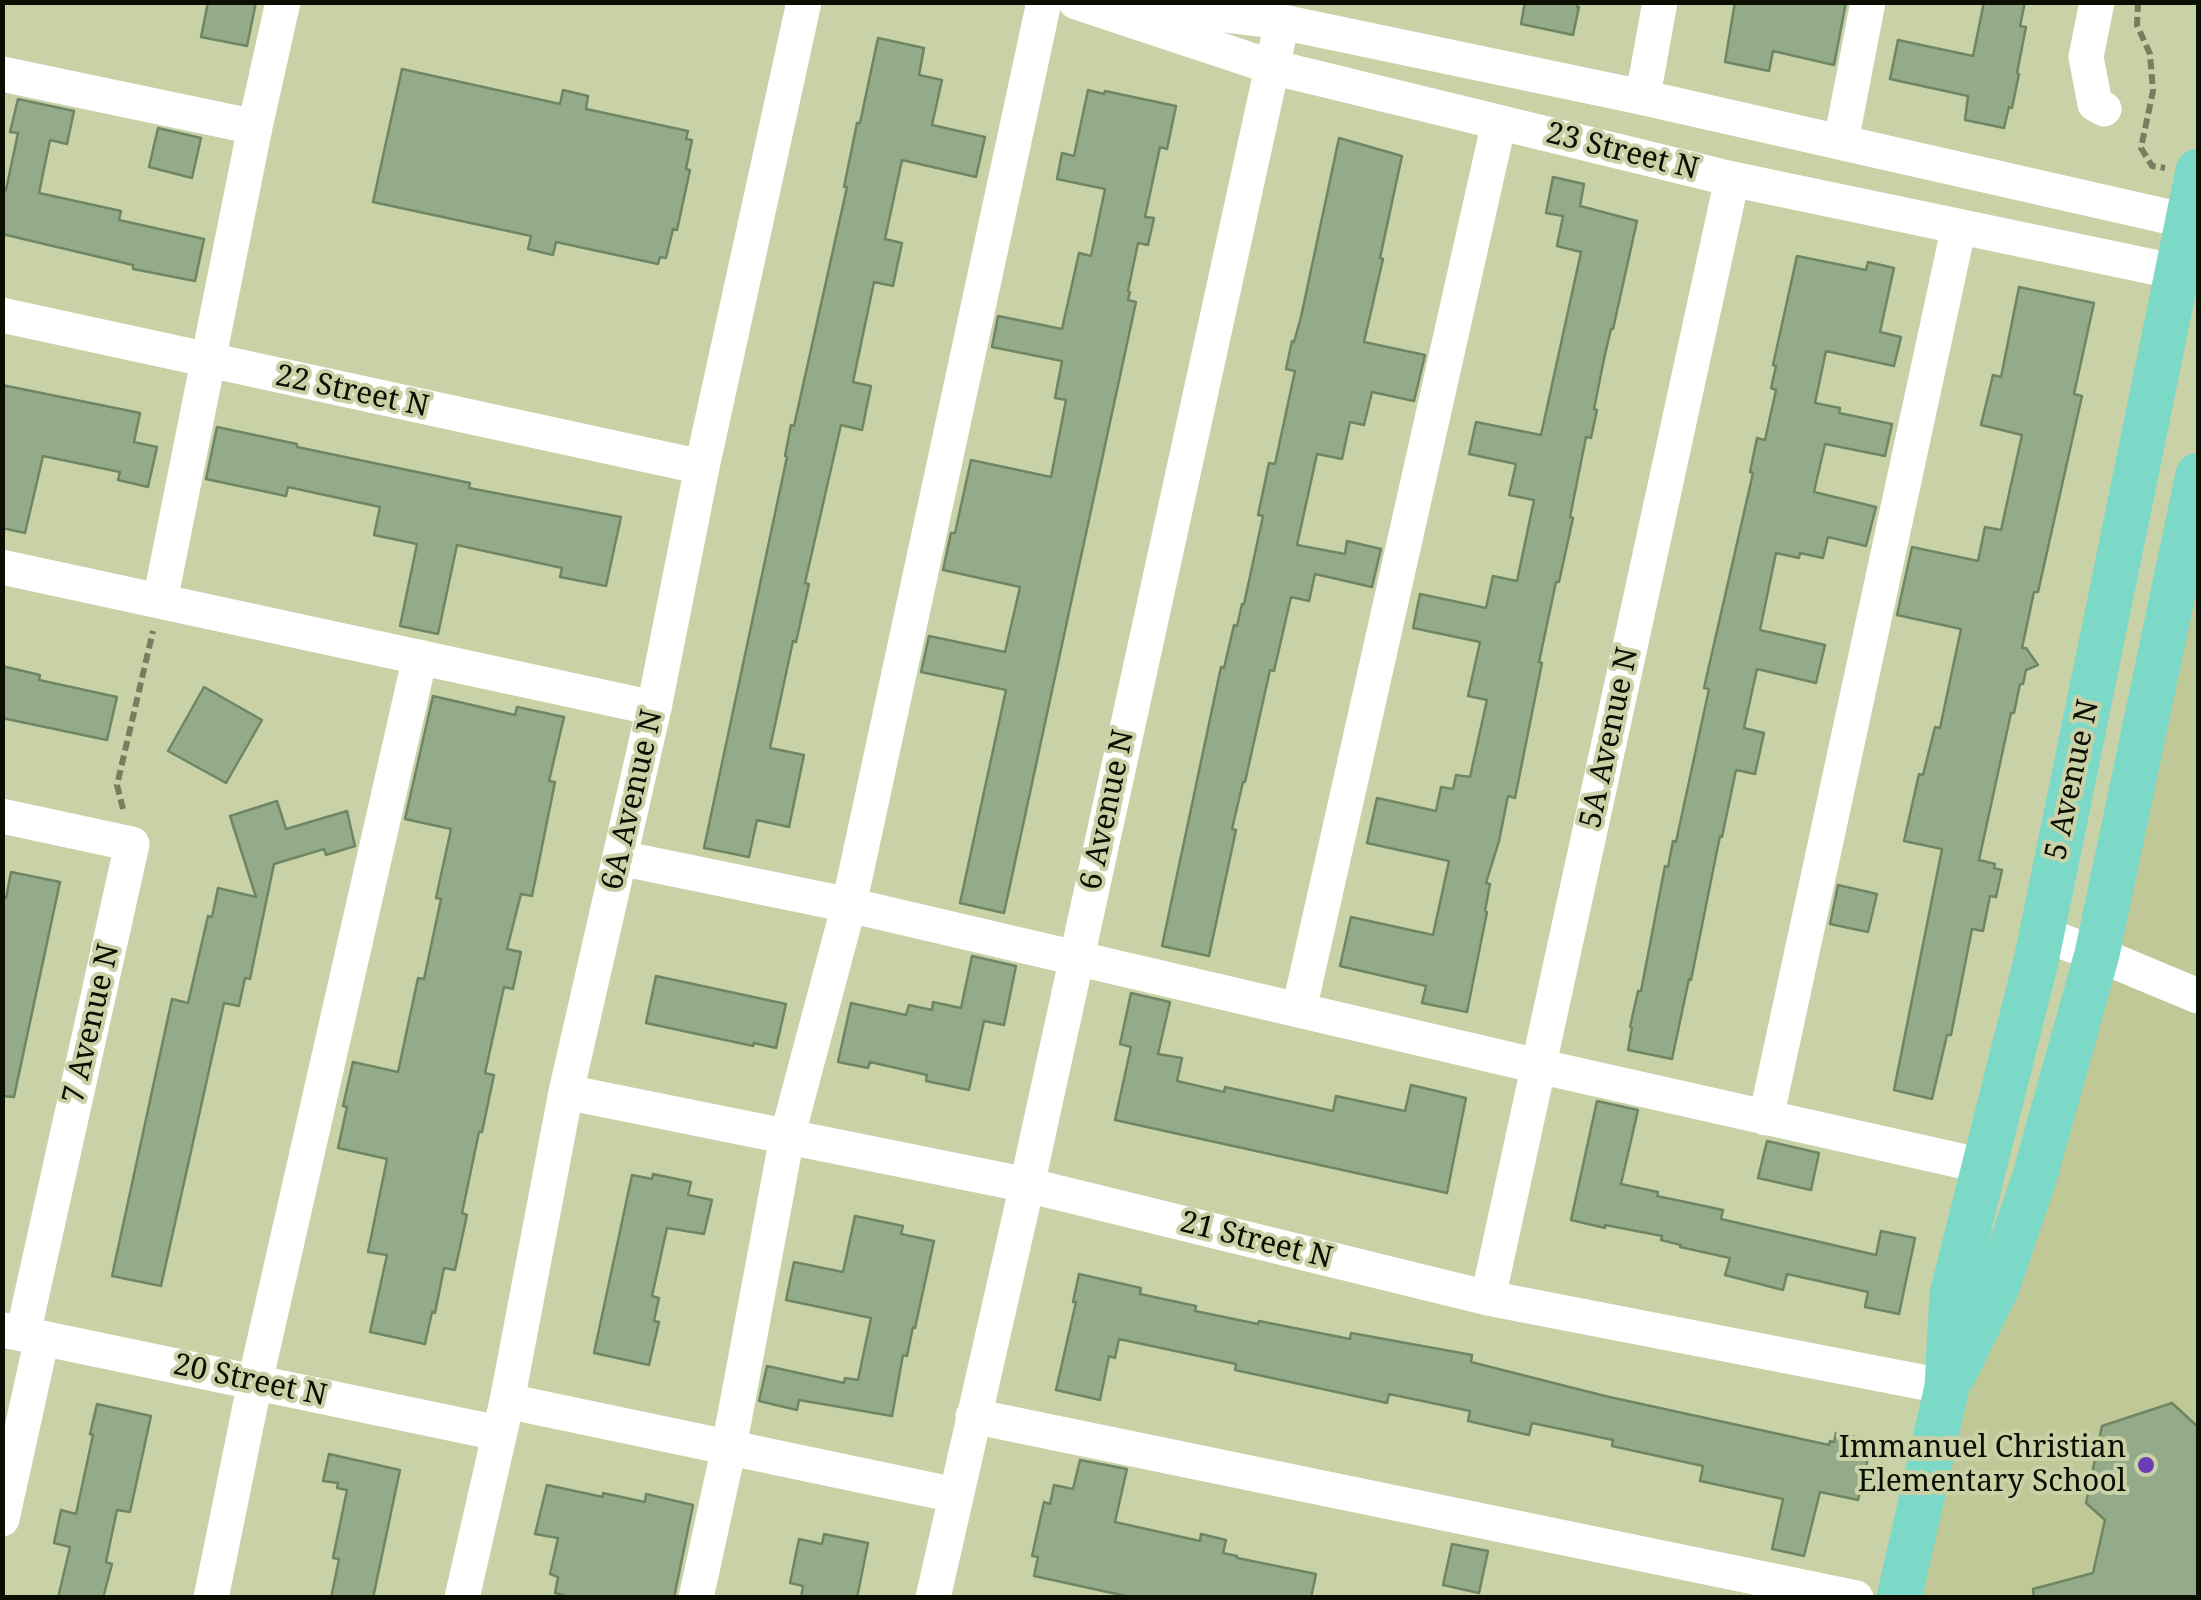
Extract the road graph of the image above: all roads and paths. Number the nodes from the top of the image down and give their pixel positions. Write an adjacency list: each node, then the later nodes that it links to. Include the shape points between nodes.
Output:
1 (283, 2): 16 (street)
2 (804, 2): 26 (street, 6A Avenue N)
3 (1044, 2): 35 (street)
4 (1076, 2): 11 (street, 23 Street N)
5 (1124, 2): 10 (street, 23 Street N)
6 (1660, 2): 13 (street)
7 (1868, 2): 17 (street)
8 (2096, 2): 14 (street, via 2086,57 2095,104)
9 (2138, 2): 18 (path, via 2136,24 2150,54 2153,91 2140,148)
10 (1282, 22): 11 (street, 6 Avenue N); 13 (street, 23 Street N)
11 (1272, 67): 15 (street, 23 Street N); 38 (street, 6 Avenue N)
12 (2, 74): 16 (street)
13 (1640, 98): 17 (street, 23 Street N)
14 (2104, 109)
15 (1499, 122): 20 (street, 23 Street N); 40 (street)
16 (255, 127): 25 (street)
17 (1841, 142): 21 (street, 23 Street N)
18 (2152, 166)
19 (2198, 171): 21 (main road, 5 Avenue N)
20 (1732, 179): 22 (street, 23 Street N); 41 (street, 5A Avenue N)
21 (2193, 222): 23 (main road, 5 Avenue N)
22 (1959, 226): 23 (street, 23 Street N); 43 (street)
23 (2188, 274): 36 (main road, 5 Avenue N)
24 (2, 315): 25 (street, 22 Street N)
25 (209, 361): 26 (street, 22 Street N); 29 (street)
26 (702, 467): 31 (street, 6A Avenue N)
27 (2196, 494): 37 (main road, 5 Avenue N)
28 (2, 567): 29 (street)
29 (160, 601): 30 (street); 33 (path, via 116,785)
30 (420, 657): 31 (street); 49 (street)
31 (654, 708): 34 (street, 6A Avenue N)
32 (2, 816): 33 (street)
33 (132, 844): 48 (street, 7 Avenue N)
34 (620, 858): 35 (street); 42 (street, 6A Avenue N)
35 (849, 905): 38 (street); 44 (street)
36 (2041, 934): 37 (street); 45 (main road, 5 Avenue N)
37 (2097, 954): 39 (street); 50 (main road, 5 Avenue N, via 1998,1287)
38 (1075, 958): 40 (street); 46 (street, 6 Avenue N)
39 (2198, 996)
40 (1299, 1010): 41 (street)
41 (1538, 1066): 43 (street); 47 (street, 5A Avenue N)
42 (566, 1092): 44 (street, 21 Street N); 52 (street, 6A Avenue N)
43 (1766, 1118): 45 (street)
44 (787, 1136): 46 (street, 21 Street N); 53 (street)
45 (1983, 1166): 50 (main road, 5 Avenue N, via 1952,1294)
46 (1026, 1184): 47 (street, 21 Street N); 51 (street, 6 Avenue N)
47 (1488, 1298): 50 (street, 21 Street N)
48 (22, 1334): 49 (street, 20 Street N); 55 (street, 7 Avenue N)
49 (255, 1382): 52 (street, 20 Street N); 56 (street)
50 (1947, 1388): 61 (main road, 5 Avenue N)
51 (973, 1416): 54 (street, 6 Avenue N); 60 (street)
52 (502, 1417): 53 (street, 20 Street N); 57 (street, 6A Avenue N)
53 (729, 1447): 54 (street, 20 Street N); 58 (street)
54 (955, 1494): 59 (street, 6 Avenue N)
55 (2, 1519)
56 (211, 1598)
57 (462, 1598)
58 (696, 1598)
59 (932, 1598)
60 (1856, 1598)
61 (1899, 1598)

